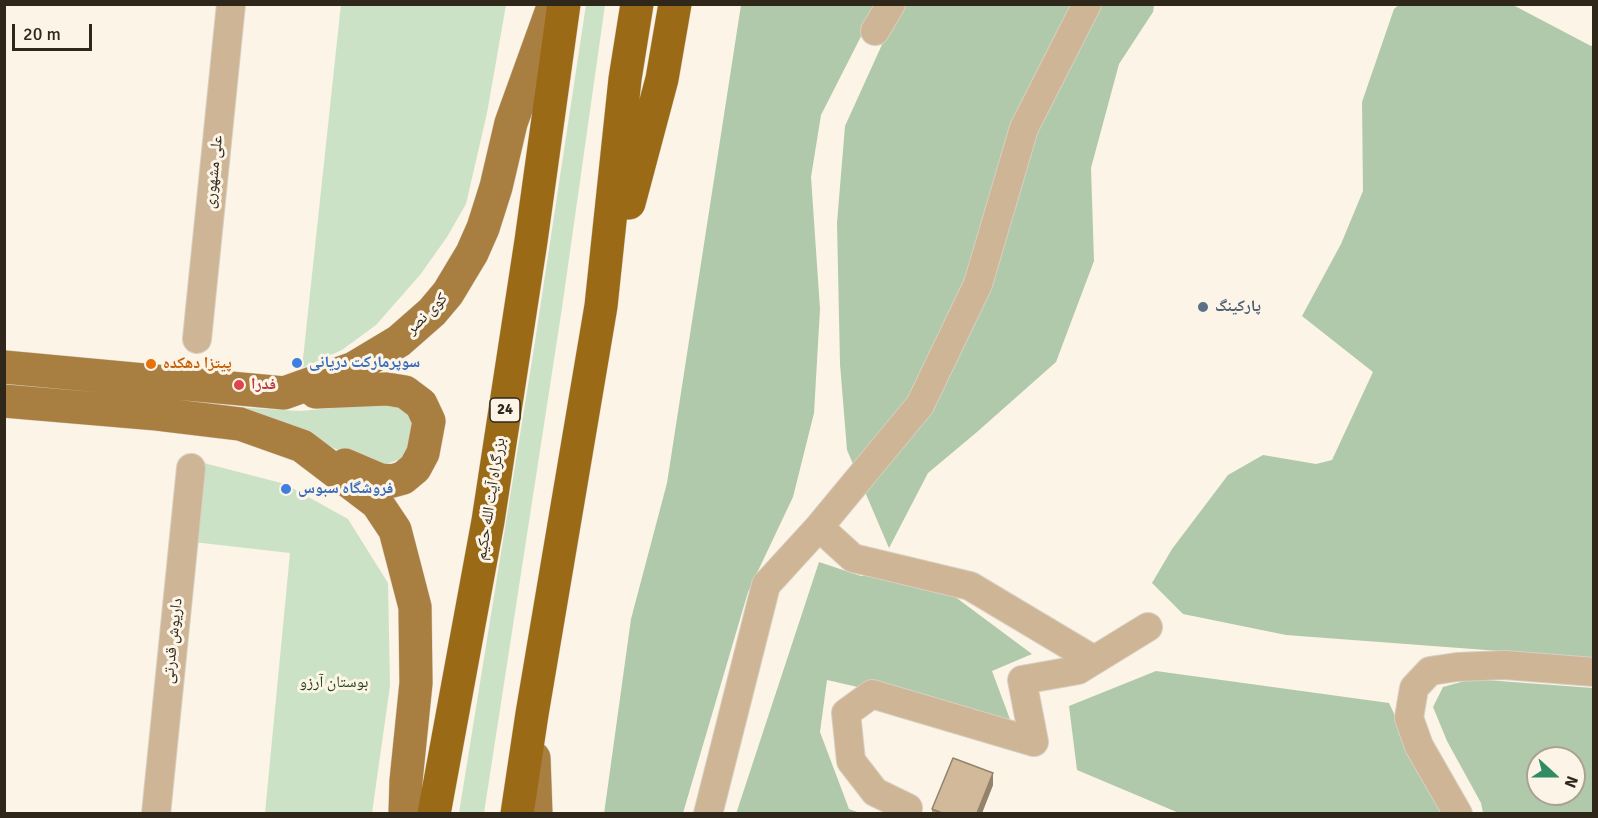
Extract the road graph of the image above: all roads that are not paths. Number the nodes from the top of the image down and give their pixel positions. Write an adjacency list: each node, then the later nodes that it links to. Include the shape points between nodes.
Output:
1 (231, 4): 10 (street, علی مشهوری)
2 (554, 4): 12 (main road, کوی نصر, via 511,123 483,228 460,277 432,312 399,341 354,368)
3 (564, 4): 24 (highway, بزرگراه آیت الله حکیم / 24, via 488,521)
4 (637, 4): 9 (highway, via 625,79)
5 (675, 4): 9 (highway, via 662,79)
6 (891, 4): 8 (street)
7 (1088, 4): 16 (street, via 1024,128 978,284 920,405)
8 (875, 31)
9 (602, 306): 20 (highway)
10 (197, 339)
11 (4, 367): 12 (main road, کوی نصر)
12 (284, 393): 14 (main road, via 387,389 405,392 421,404 429,421 423,453 415,468 392,481 380,480)
13 (4, 401): 14 (main road, via 240,424)
14 (302, 446): 23 (main road, via 377,503 395,530 406,568 415,607 417,647)
15 (191, 468): 22 (street, داریوش قدرتی)
16 (819, 527): 18 (street, via 853,558 970,586); 27 (street, via 766,585)
17 (1148, 627): 18 (street)
18 (1094, 660): 21 (street, via 1078,670 1022,680 1034,742 872,694 846,713 852,761 875,792)
19 (1593, 672): 28 (street, via 1505,665 1456,667 1430,671 1414,687 1410,718 1419,746)
20 (532, 714): 25 (highway); 26 (main road)
21 (908, 808)
22 (156, 813)
23 (405, 813)
24 (434, 813)
25 (517, 813)
26 (536, 813)
27 (708, 813)
28 (1458, 813)

